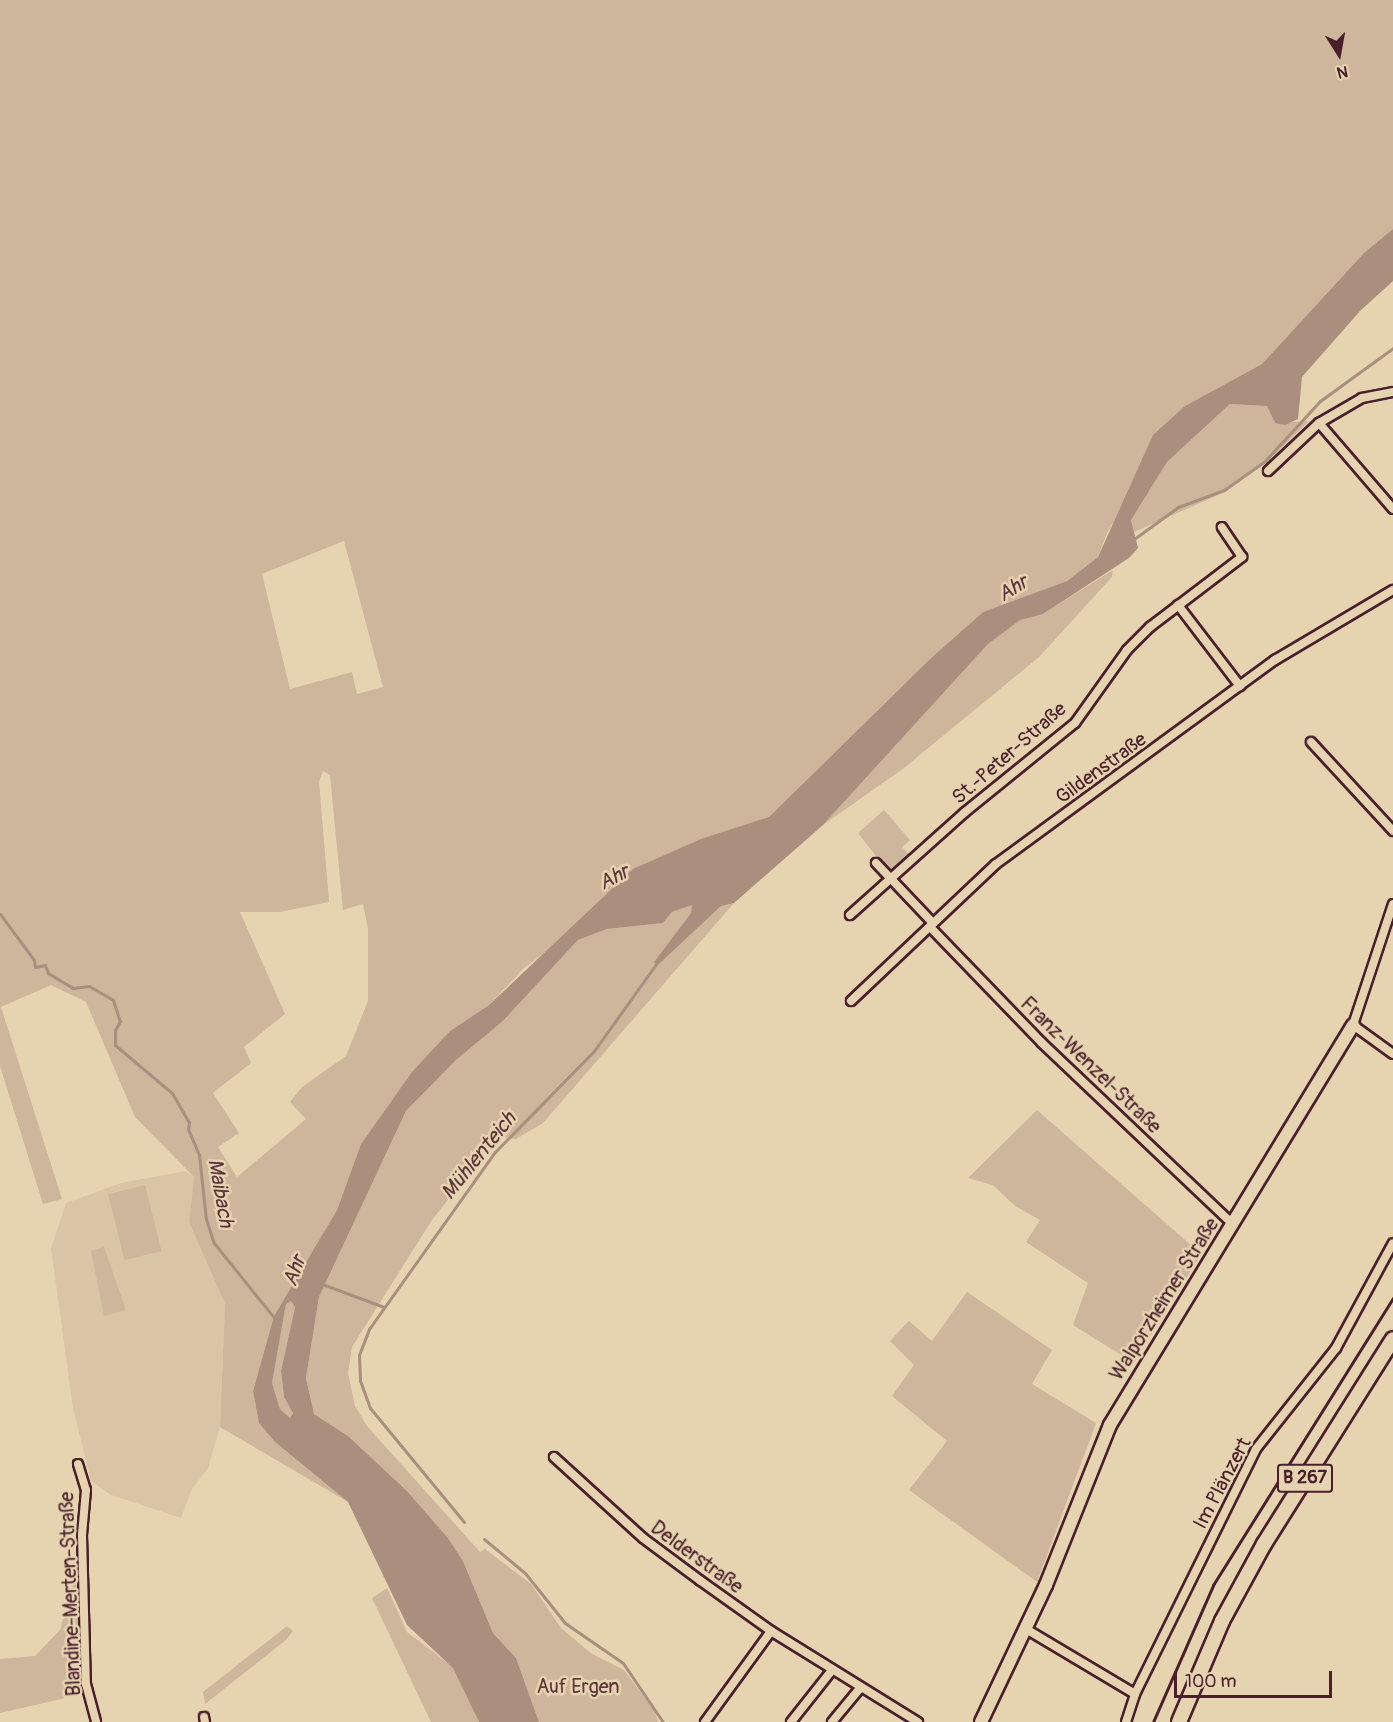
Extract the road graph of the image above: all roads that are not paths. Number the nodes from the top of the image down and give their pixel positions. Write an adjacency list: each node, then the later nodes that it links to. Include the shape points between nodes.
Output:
1 (1393, 392): 2 (street, via 1362,398)
2 (1321, 426): 3 (street); 4 (street)
3 (1268, 471)
4 (1393, 509)
5 (1222, 527): 7 (street, St.-Peter-Straße, via 1242,557)
6 (1393, 590): 8 (street, Gildenstraße, via 1275,660)
7 (1178, 605): 8 (street); 12 (street, St.-Peter-Straße, via 1127,650 1075,723)
8 (1240, 686): 15 (street, Gildenstraße, via 996,864)
9 (1311, 742): 10 (street)
10 (1393, 831)
11 (876, 862): 12 (street, Franz-Wenzel-Straße)
12 (891, 878): 14 (street, St.-Peter-Straße); 15 (street, Franz-Wenzel-Straße)
13 (1393, 904): 17 (street, Walporzheimer Straße)
14 (850, 915)
15 (932, 925): 16 (street, Gildenstraße); 19 (street, Franz-Wenzel-Straße, via 1042,1043)
16 (851, 1001)
17 (1353, 1025): 18 (street); 19 (street, Walporzheimer Straße)
18 (1393, 1054)
19 (1233, 1224): 24 (street, Walporzheimer Straße, via 1110,1425)
20 (1393, 1243): 28 (street, Im Plänzert, via 1336,1348 1256,1449)
21 (1393, 1339): 36 (main road, B 267, via 1264,1544 1222,1621)
22 (554, 1457): 25 (street, Delderstraße, via 643,1538)
23 (78, 1464): 29 (street, Blandine-Merten-Straße, via 86,1490 82,1534 86,1684)
24 (1026, 1629): 28 (street); 34 (street, Walporzheimer Straße)
25 (771, 1631): 26 (street, Delderstraße); 30 (street)
26 (832, 1670): 27 (street, Delderstraße); 31 (street)
27 (861, 1687): 32 (street); 33 (street, Delderstraße)
28 (1135, 1694): 35 (street, Im Plänzert)
29 (96, 1722)
30 (705, 1722)
31 (791, 1722)
32 (832, 1722)
33 (918, 1722)
34 (981, 1722)
35 (1125, 1722)
36 (1179, 1722)

